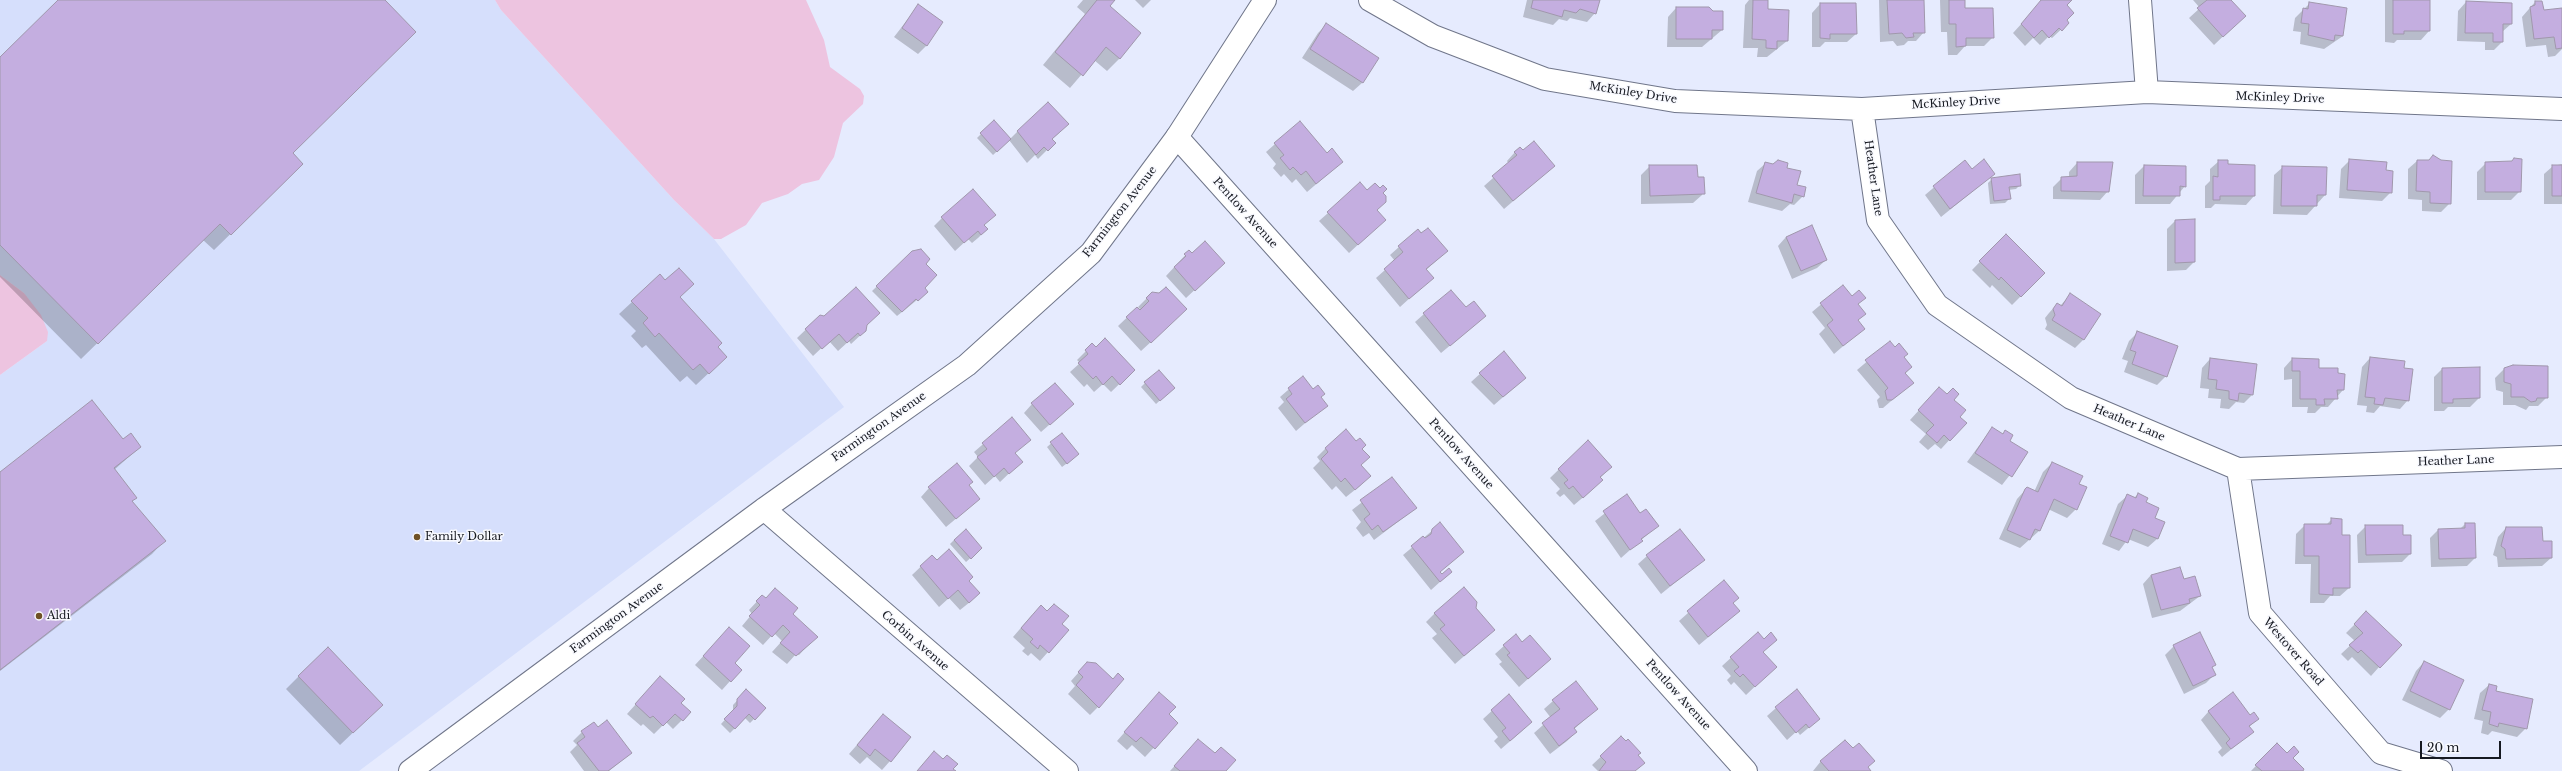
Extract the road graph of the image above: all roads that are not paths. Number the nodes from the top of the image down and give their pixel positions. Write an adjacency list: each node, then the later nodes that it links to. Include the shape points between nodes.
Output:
1 (1265, 0): 7 (street, Farmington Avenue)
2 (1370, 0): 5 (street, McKinley Drive, via 1433,36 1545,79 1675,101)
3 (2140, 0): 4 (street)
4 (2147, 92): 5 (street, McKinley Drive); 6 (street, McKinley Drive)
5 (1862, 109): 9 (street, Heather Lane, via 1878,220 1937,305 2071,398)
6 (2562, 109)
7 (1177, 137): 10 (street, Farmington Avenue, via 1091,253 967,365); 13 (street, Pentlow Avenue)
8 (2562, 457): 9 (street, Heather Lane)
9 (2238, 469): 14 (street, Westover Road, via 2260,614 2381,753)
10 (764, 509): 11 (street, Farmington Avenue); 12 (street, Corbin Avenue)
11 (411, 771)
12 (1067, 771)
13 (1746, 771)
14 (2441, 771)

